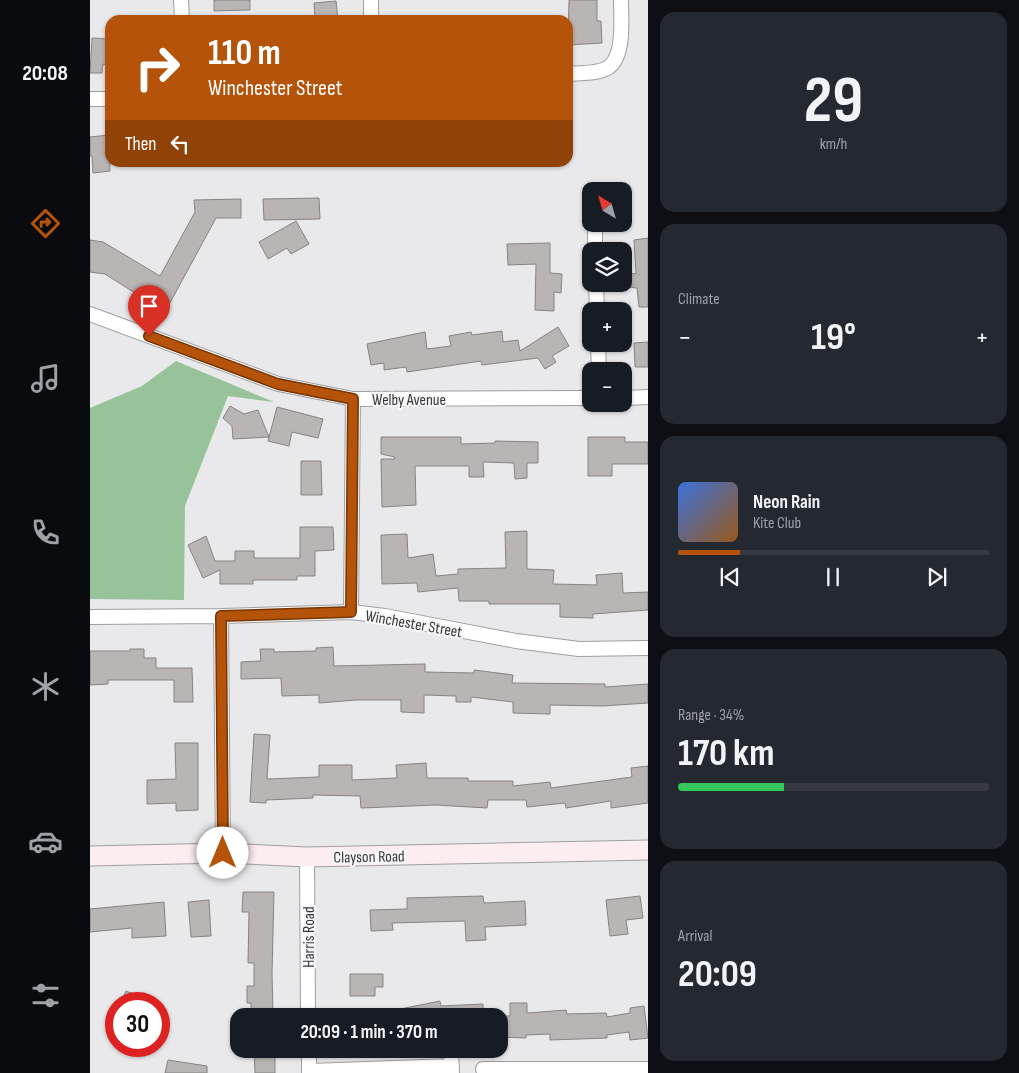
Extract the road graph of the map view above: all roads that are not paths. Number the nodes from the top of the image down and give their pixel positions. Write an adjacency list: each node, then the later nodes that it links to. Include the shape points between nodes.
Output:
1 (182, 0): 4 (street)
2 (371, 0): 5 (street)
3 (621, 0): 6 (street, via 618,56 610,67)
4 (182, 15)
5 (371, 15)
6 (573, 73)
7 (90, 99): 8 (street)
8 (105, 99)
9 (90, 314): 13 (street, Welby Avenue, via 278,384)
10 (648, 397): 12 (street)
11 (582, 398): 13 (street, Welby Avenue)
12 (632, 398)
13 (353, 399): 14 (street)
14 (351, 612): 15 (street, Winchester Street); 17 (street, Winchester Street, via 579,649)
15 (221, 616): 16 (street, Winchester Street); 19 (street)
16 (90, 617)
17 (648, 648)
18 (648, 850): 21 (street, Clayson Road)
19 (223, 853): 20 (street, Clayson Road); 21 (street, Clayson Road)
20 (90, 856)
21 (307, 857): 22 (street, Harris Road)
22 (308, 1008)
23 (308, 1058): 27 (street)
24 (648, 1069): 26 (street)
25 (452, 1070): 27 (street)
26 (484, 1070)
27 (309, 1072)

